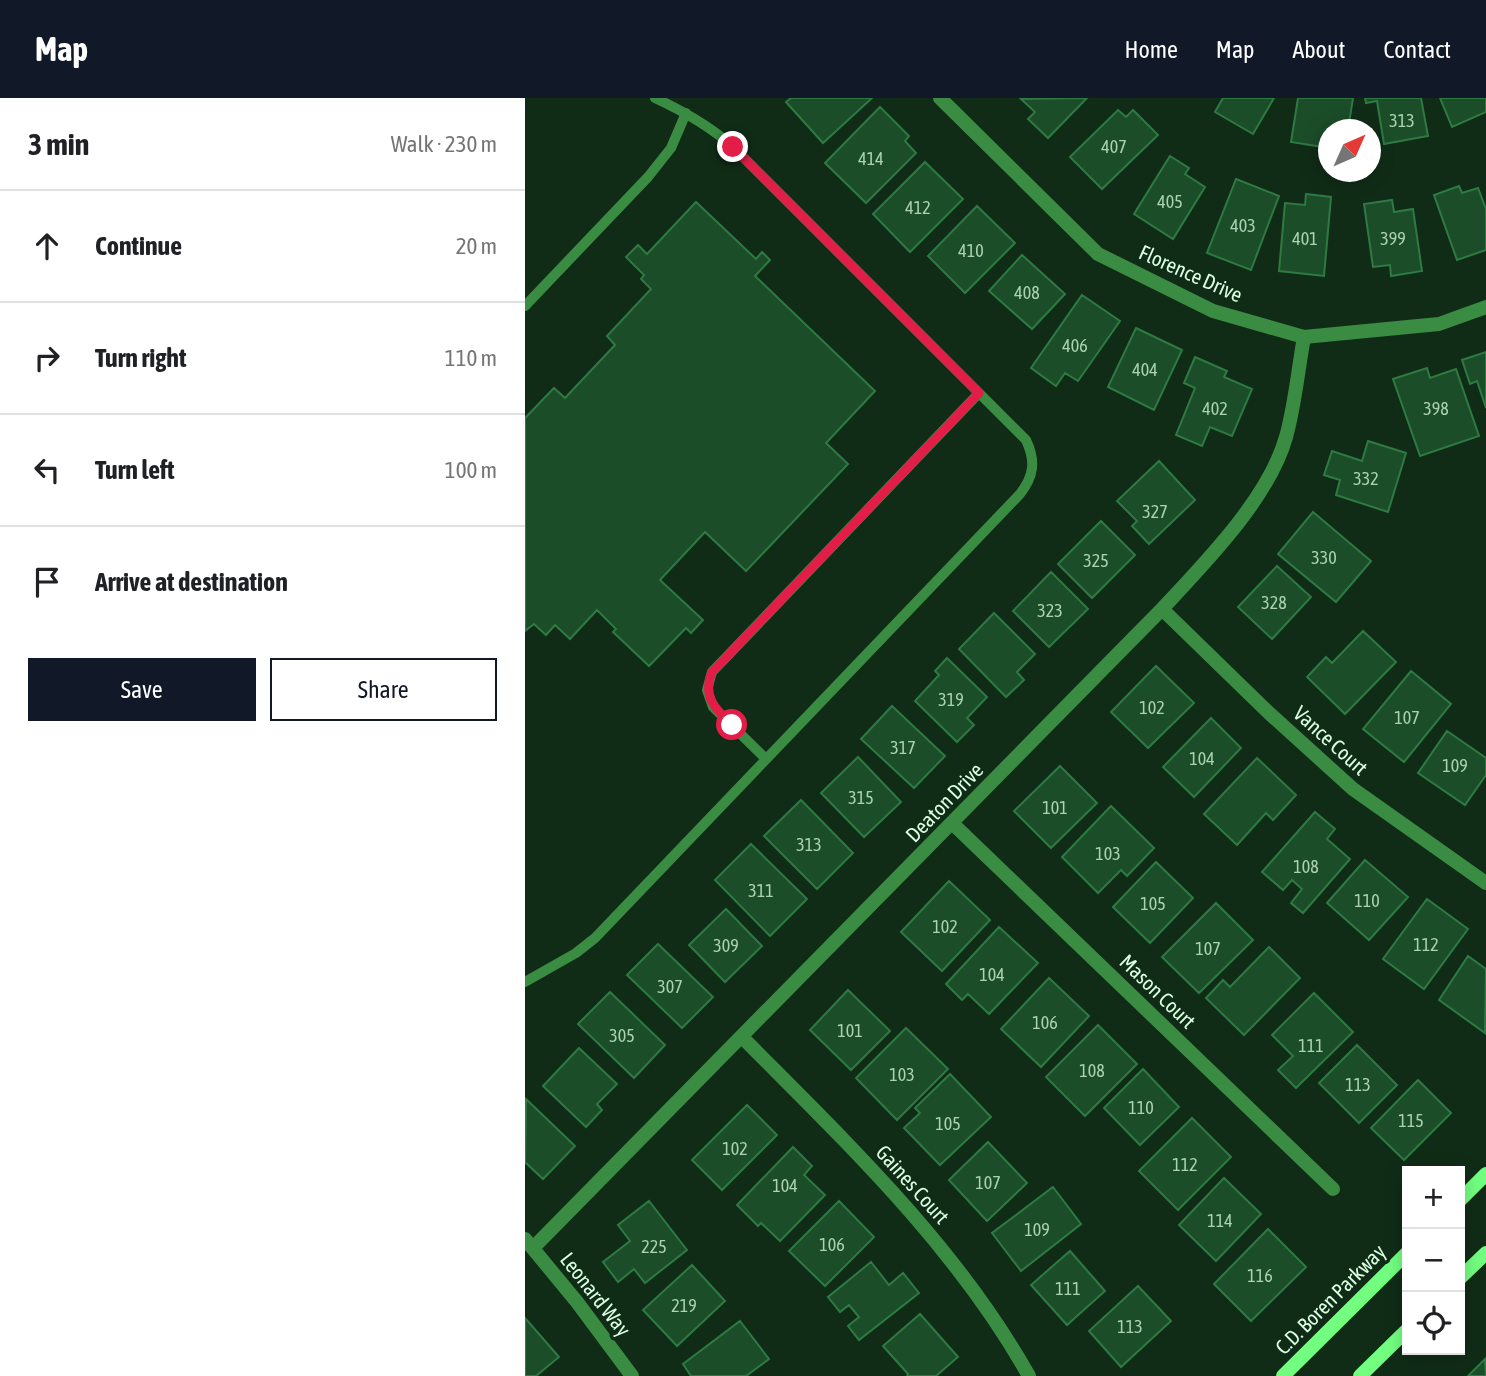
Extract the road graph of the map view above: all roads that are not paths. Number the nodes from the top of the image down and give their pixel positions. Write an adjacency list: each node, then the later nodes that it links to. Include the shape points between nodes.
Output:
1 (655, 98): 3 (lane)
2 (940, 98): 6 (street, Florence Drive, via 1098,254 1213,311)
3 (686, 113): 4 (lane, via 671,148 649,177); 7 (lane, via 733,147)
4 (525, 306)
5 (1486, 307): 6 (street, Florence Drive, via 1439,324)
6 (1304, 337): 8 (street, Deaton Drive, via 1286,437 1271,477 1217,551)
7 (979, 393): 9 (lane, via 1026,440 1034,462 1027,485); 9 (lane, via 712,672 708,690 713,706)
8 (1162, 609): 10 (street, Deaton Drive); 11 (street, Vance Court, via 1353,789)
9 (766, 759): 12 (lane, via 595,939)
10 (953, 822): 13 (street, Deaton Drive); 15 (street, Mason Court)
11 (1486, 883)
12 (525, 982)
13 (743, 1038): 17 (street, Deaton Drive); 23 (street, Gaines Court, via 858,1154 942,1248)
14 (1486, 1174): 16 (street)
15 (1333, 1189)
16 (1465, 1195)
17 (529, 1244): 22 (street, Leonard Way)
18 (1486, 1253): 20 (street)
19 (1402, 1258): 24 (street, C.D. Boren Parkway)
20 (1465, 1273)
21 (1402, 1335): 25 (street)
22 (632, 1376)
23 (1029, 1376)
24 (1283, 1376)
25 (1360, 1376)

